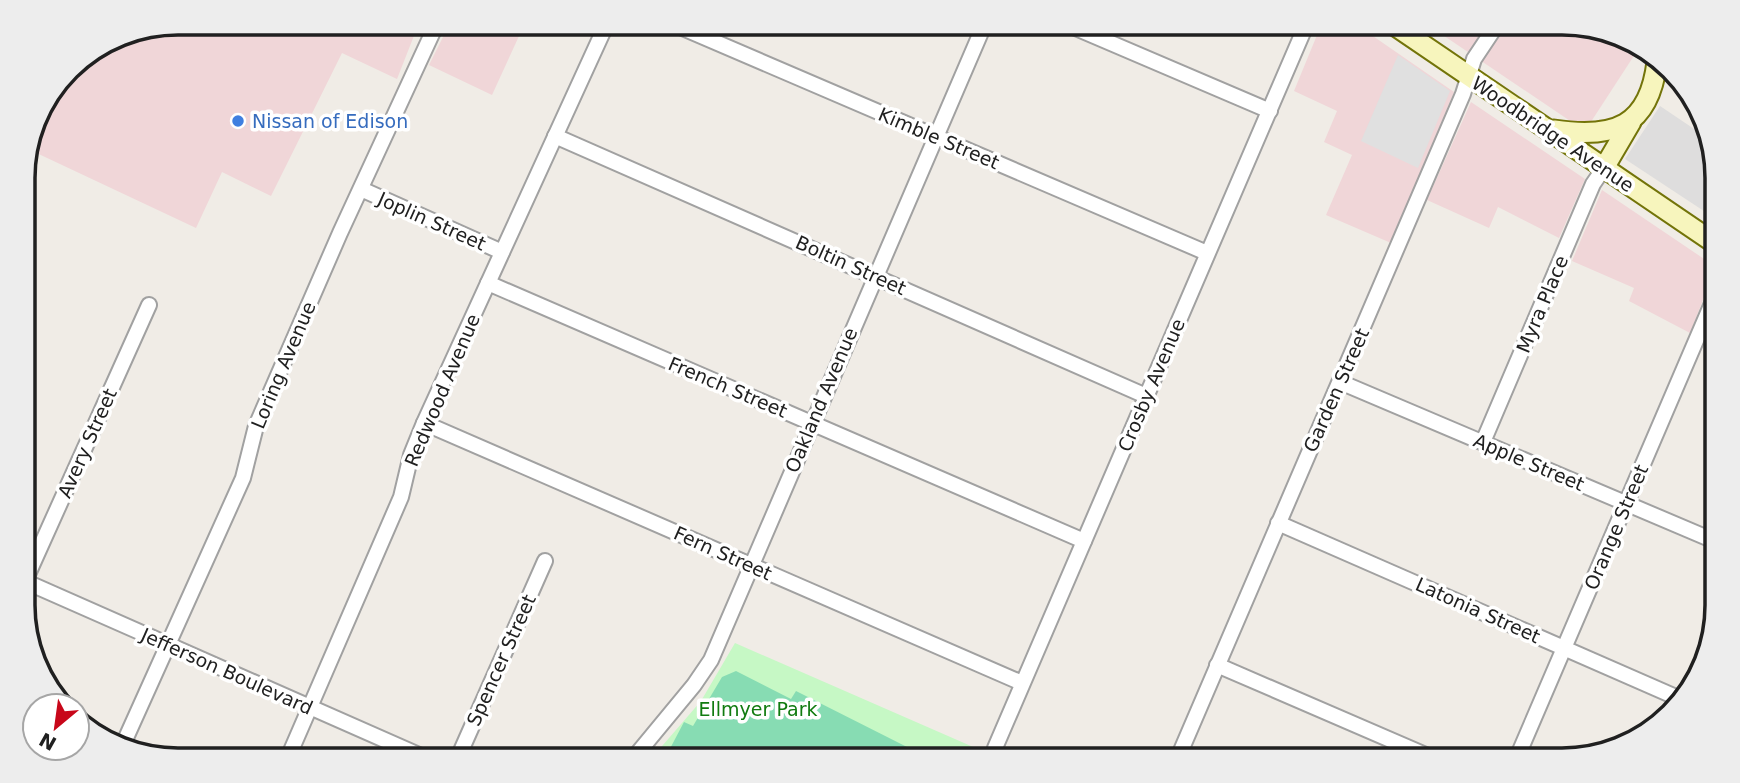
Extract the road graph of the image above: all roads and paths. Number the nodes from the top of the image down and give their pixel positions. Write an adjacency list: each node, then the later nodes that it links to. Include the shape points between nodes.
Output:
1 (432, 35): 17 (street, Loring Avenue)
2 (601, 35): 14 (street, Redwood Avenue)
3 (699, 35): 15 (street, Kimble Street)
4 (980, 35): 15 (street, Oakland Avenue)
5 (1092, 35): 11 (street)
6 (1302, 35): 11 (street, Crosby Avenue)
7 (1408, 35): 10 (street, Woodbridge Avenue)
8 (1490, 35): 10 (street, Garden Street)
9 (1656, 70): 12 (street, via 1654,83)
10 (1468, 76): 13 (street, Woodbridge Avenue); 25 (street, Garden Street)
11 (1269, 111): 20 (street, Crosby Avenue)
12 (1631, 122): 13 (street, via 1598,133); 16 (street)
13 (1548, 129): 16 (street, Woodbridge Avenue)
14 (555, 136): 19 (street, Redwood Avenue); 21 (street, Boltin Street)
15 (936, 136): 20 (street, Kimble Street); 21 (street, Oakland Avenue)
16 (1604, 168): 18 (street, Woodbridge Avenue); 29 (street, Myra Place, via 1593,184)
17 (361, 189): 19 (street, Joplin Street); 38 (street, Loring Avenue, via 256,426 243,478)
18 (1705, 237)
19 (502, 253): 22 (street, Redwood Avenue)
20 (1207, 253): 26 (street, Crosby Avenue)
21 (875, 275): 26 (street, Boltin Street); 28 (street, Oakland Avenue)
22 (488, 283): 27 (street, Redwood Avenue); 28 (street, French Street)
23 (149, 305): 34 (street, Avery Street)
24 (1705, 319): 30 (street, Orange Street)
25 (1340, 382): 29 (street, Apple Street); 31 (street, Garden Street)
26 (1146, 396): 33 (street, Crosby Avenue)
27 (424, 423): 36 (street, Fern Street); 43 (street, Redwood Avenue, via 401,496)
28 (811, 423): 33 (street, French Street); 36 (street, Oakland Avenue)
29 (1483, 442): 30 (street, Apple Street)
30 (1625, 503): 32 (street, Apple Street); 39 (street, Orange Street)
31 (1278, 523): 39 (street, Latonia Street); 40 (street, Garden Street)
32 (1705, 537)
33 (1084, 541): 41 (street, Crosby Avenue)
34 (35, 559)
35 (545, 561): 47 (street, Spencer Street)
36 (751, 566): 41 (street, Fern Street); 48 (street, Oakland Avenue, via 711,660)
37 (35, 585): 38 (street, Jefferson Boulevard)
38 (168, 644): 43 (street, Jefferson Boulevard); 44 (street, Loring Avenue)
39 (1564, 648): 42 (street, Latonia Street); 52 (street, Orange Street)
40 (1217, 665): 50 (street, Garden Street); 51 (street)
41 (1022, 683): 49 (street, Crosby Avenue)
42 (1673, 696)
43 (309, 709): 45 (street, Redwood Avenue); 46 (street, Jefferson Boulevard)
44 (126, 738)
45 (292, 748)
46 (402, 748)
47 (462, 748)
48 (642, 748)
49 (995, 748)
50 (1182, 748)
51 (1409, 748)
52 (1521, 748)

